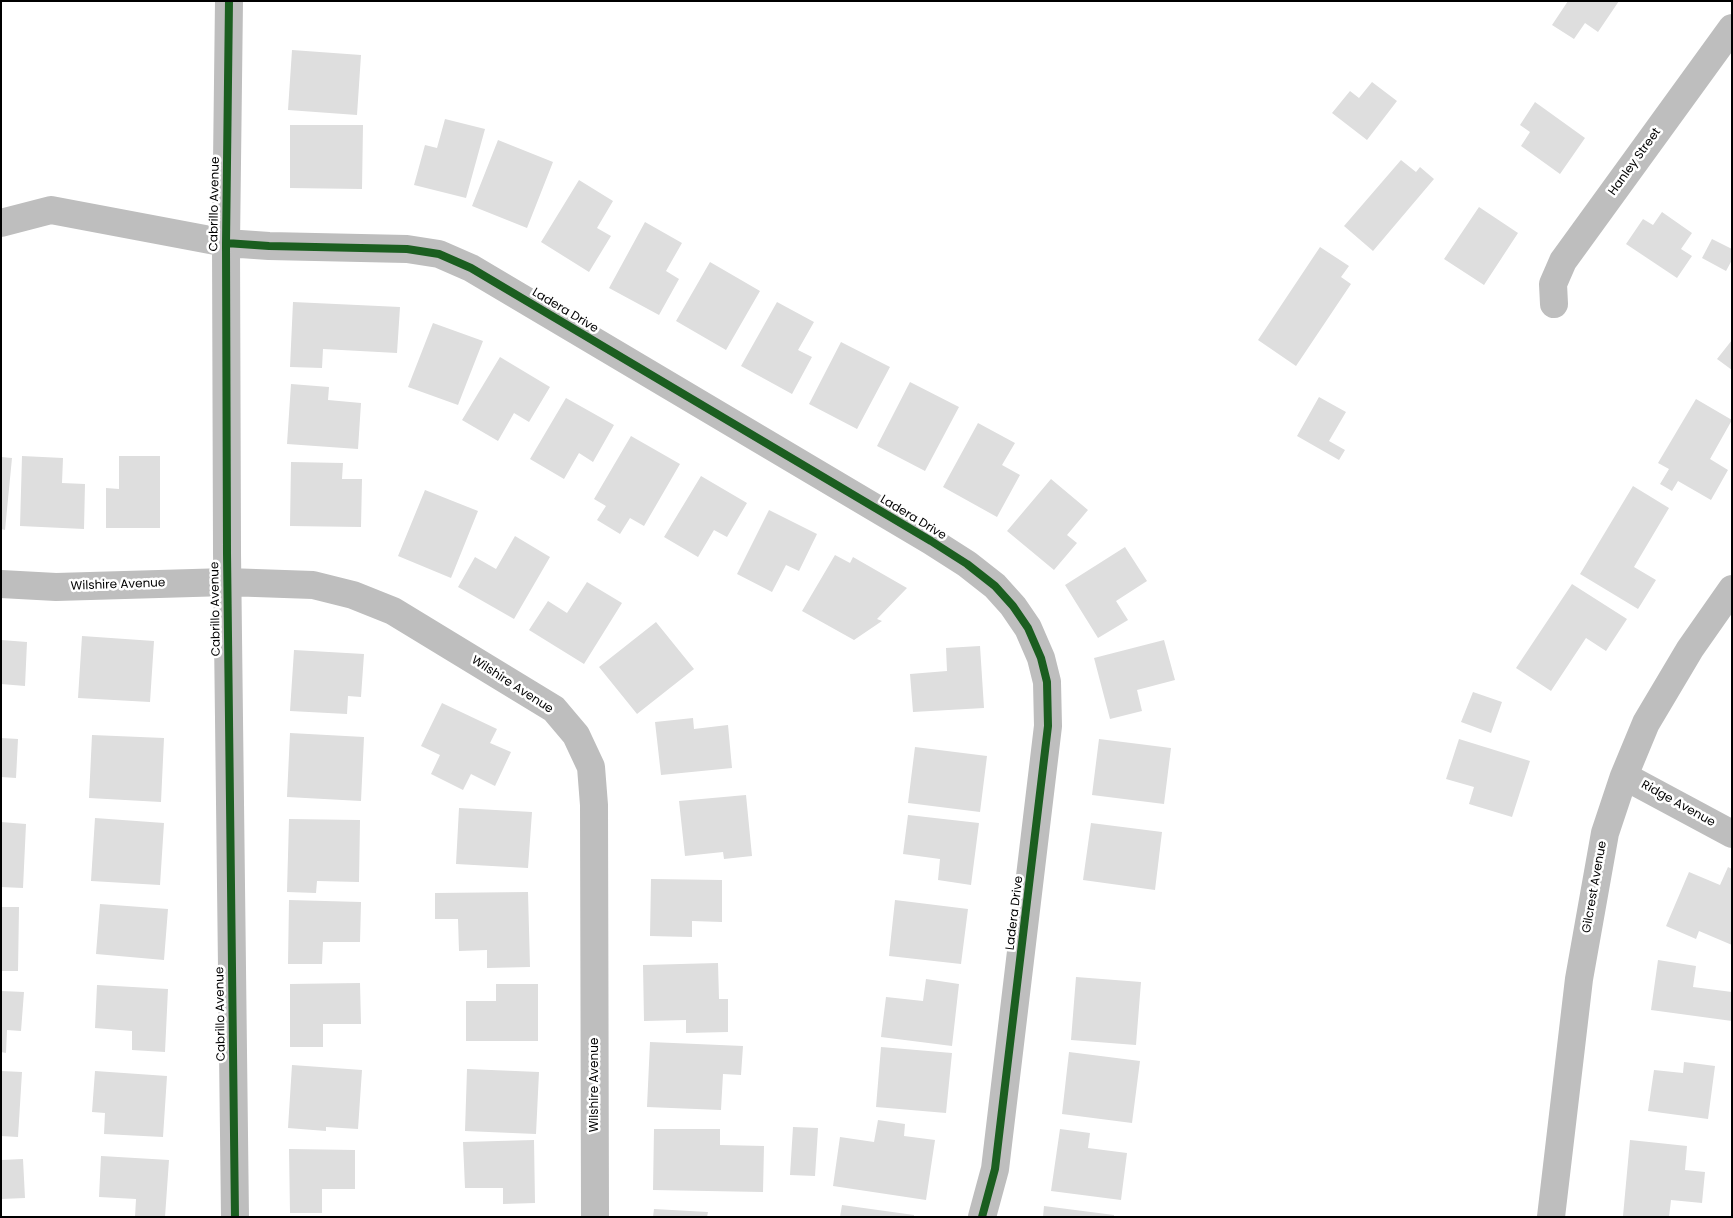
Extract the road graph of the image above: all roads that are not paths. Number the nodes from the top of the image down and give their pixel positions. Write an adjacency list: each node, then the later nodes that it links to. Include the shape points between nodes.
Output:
1 (229, 1): 4 (street, Cabrillo Avenue)
2 (1732, 28): 5 (street, Hanley Street, via 1563,261 1553,284)
3 (1, 223): 4 (street, Ladera Drive, via 51,210)
4 (226, 243): 6 (street, Cabrillo Avenue); 13 (street, Ladera Drive, via 407,249 439,254 471,268 931,541 981,575 1013,606 1028,628 1041,658 1047,682 1048,726 995,1169)
5 (1554, 304)
6 (227, 582): 7 (street, Wilshire Avenue, via 56,587); 11 (street, Cabrillo Avenue); 12 (street, Wilshire Avenue, via 313,584 393,610 554,709 576,735 591,767 594,806)
7 (1, 584)
8 (1732, 589): 9 (street, Gilcrest Avenue, via 1690,649 1646,723)
9 (1624, 776): 10 (street, Ridge Avenue); 14 (street, Gilcrest Avenue, via 1605,832 1590,906)
10 (1732, 834)
11 (235, 1217)
12 (595, 1217)
13 (982, 1217)
14 (1551, 1217)

